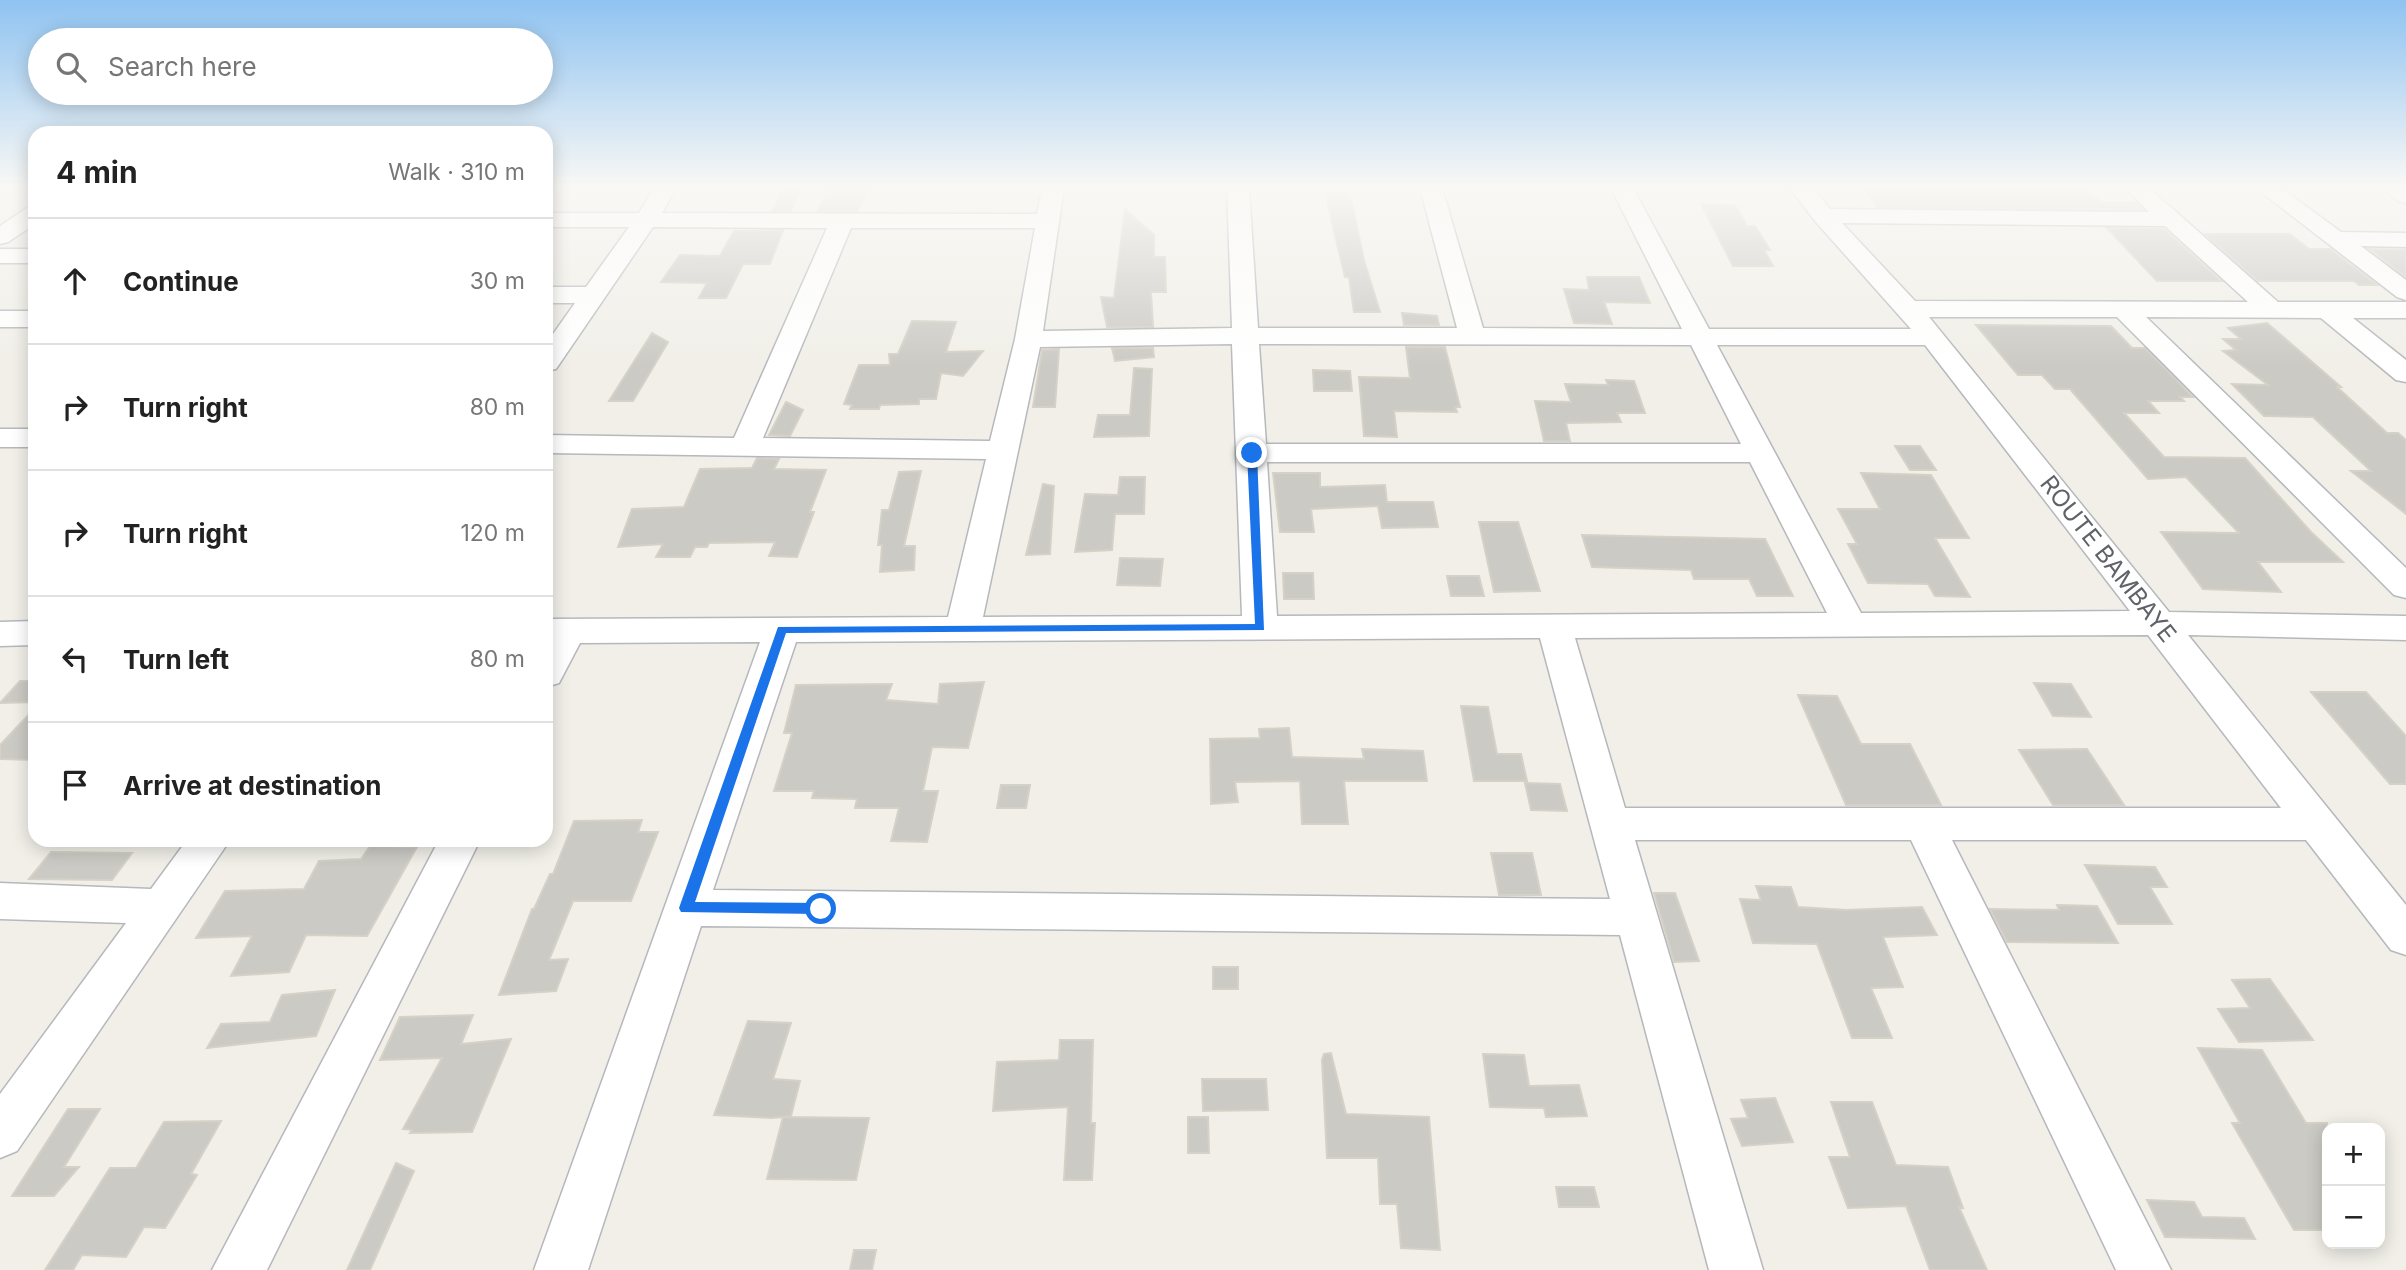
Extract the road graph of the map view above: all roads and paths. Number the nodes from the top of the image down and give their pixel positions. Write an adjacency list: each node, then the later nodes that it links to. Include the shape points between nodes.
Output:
1 (627, 247): 14 (street)
2 (830, 247): 32 (street)
3 (1043, 247): 26 (street)
4 (1241, 247): 22 (street)
5 (1448, 247): 25 (street)
6 (1653, 247): 23 (street)
7 (1852, 247): 16 (street, ROUTE BAMBAYE)
8 (2202, 247): 15 (street)
9 (2347, 247): 12 (street)
10 (0, 256): 11 (street)
11 (28, 256)
12 (2406, 292)
13 (553, 295): 14 (street)
14 (593, 295): 27 (street)
15 (2270, 308): 17 (street); 18 (street)
16 (1908, 309): 17 (street); 24 (street, ROUTE BAMBAYE)
17 (2123, 309): 36 (street)
18 (2326, 309): 19 (street); 28 (street)
19 (2406, 310)
20 (0, 318): 21 (street)
21 (28, 319)
22 (1246, 336): 25 (street); 26 (street); 34 (street)
23 (1700, 337): 24 (street); 25 (street); 35 (street)
24 (1933, 337): 37 (street, ROUTE BAMBAYE)
25 (1473, 338)
26 (1028, 339): 33 (street)
27 (553, 353)
28 (2406, 374)
29 (0, 438): 30 (street)
30 (28, 439)
31 (553, 444): 32 (street)
32 (745, 446): 33 (street)
33 (1003, 450): 43 (street)
34 (1252, 453): 35 (street); 40 (street)
35 (1760, 453): 38 (street)
36 (2406, 587)
37 (2158, 623): 38 (street); 41 (street); 49 (street, ROUTE BAMBAYE)
38 (1850, 624): 39 (street)
39 (1554, 626): 40 (street); 47 (street)
40 (1260, 627): 43 (street)
41 (2406, 628)
42 (782, 629): 43 (street); 44 (street); 54 (street)
43 (963, 629)
44 (557, 631)
45 (28, 633): 46 (street)
46 (0, 634)
47 (1610, 824): 48 (street); 55 (street)
48 (1924, 824): 49 (street); 61 (street)
49 (2317, 824): 56 (street, ROUTE BAMBAYE)
50 (205, 847): 53 (street)
51 (456, 847): 58 (street)
52 (0, 901): 53 (street)
53 (162, 907): 57 (street)
54 (686, 908): 55 (street); 59 (street)
55 (1637, 917): 60 (street)
56 (2400, 921)
57 (0, 1134)
58 (239, 1270)
59 (561, 1270)
60 (1736, 1270)
61 (2144, 1270)

